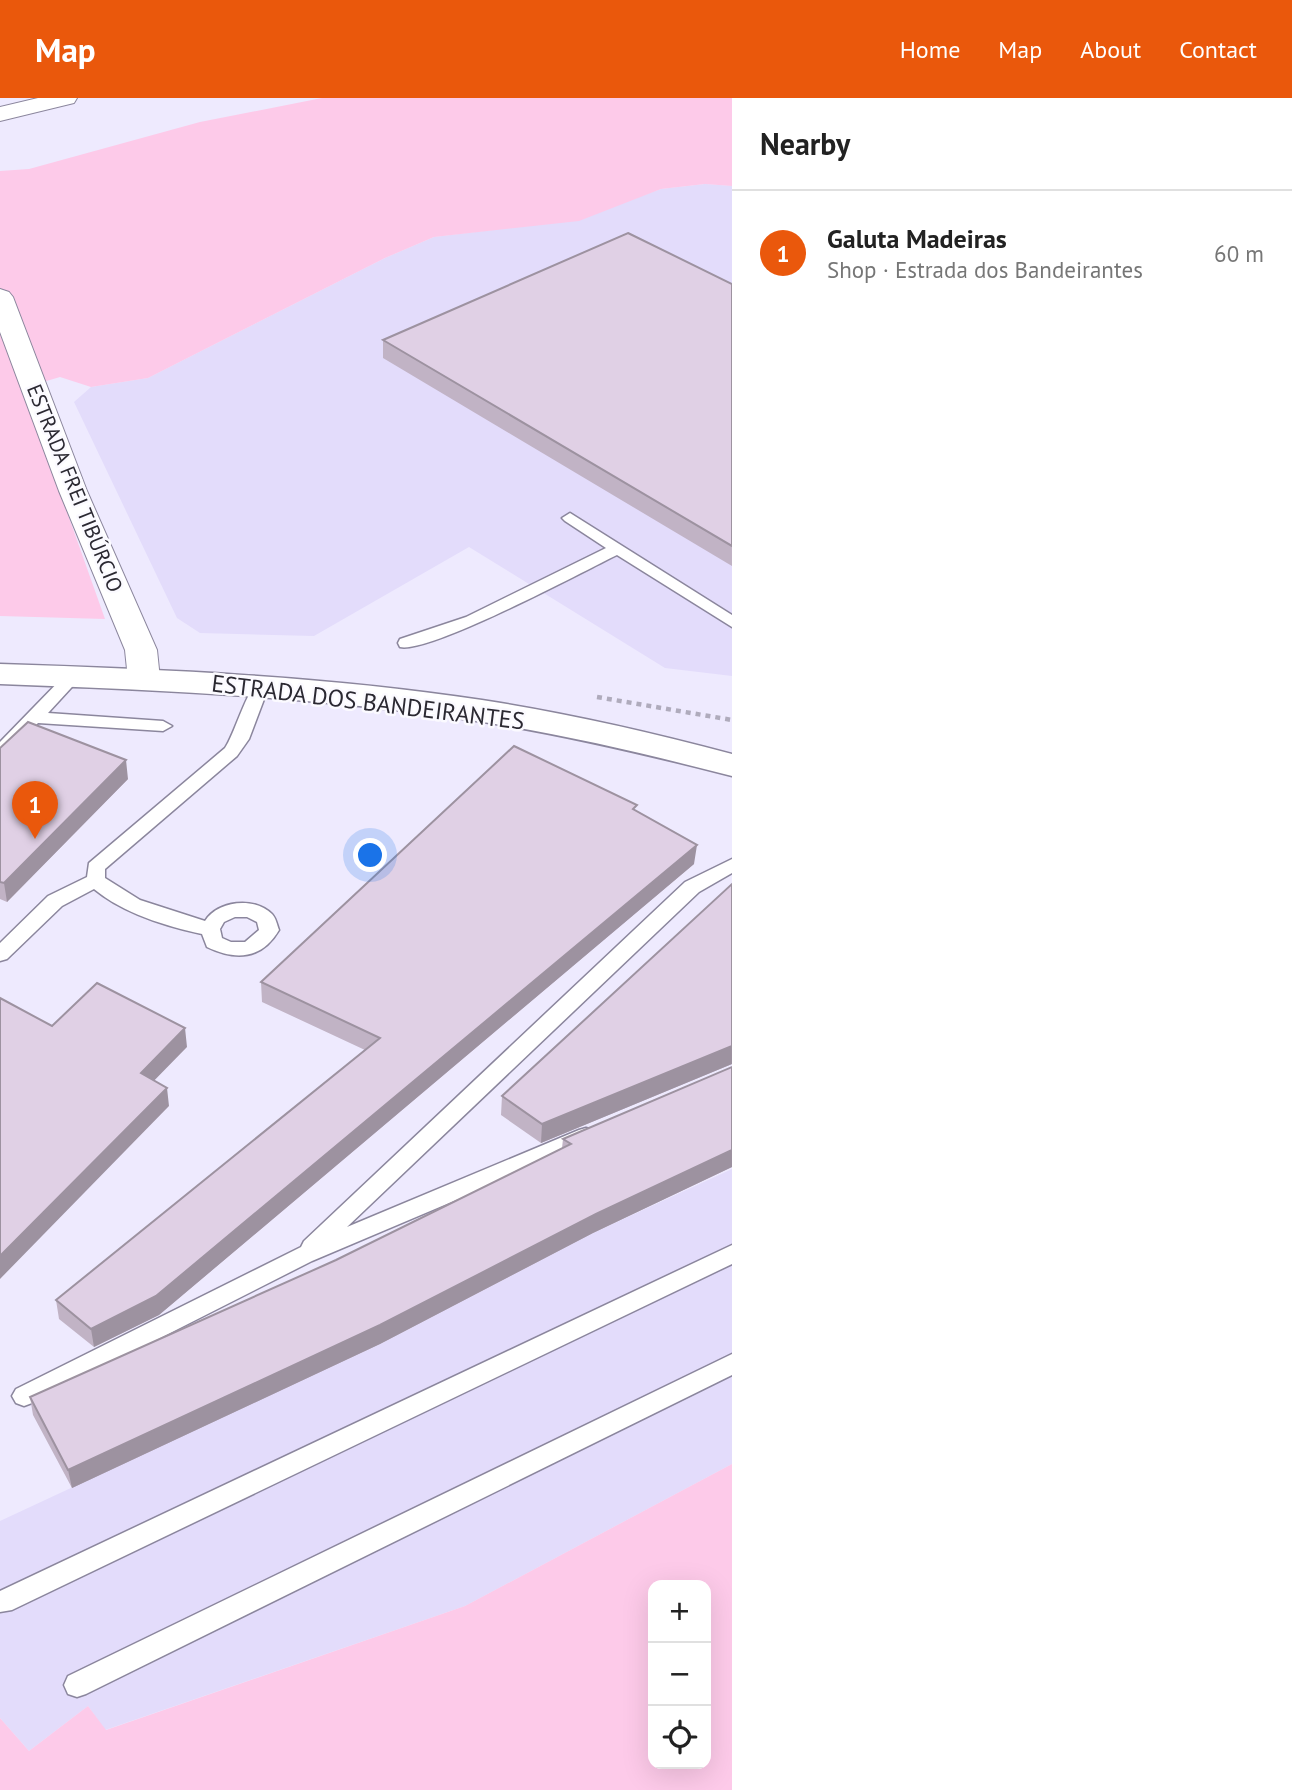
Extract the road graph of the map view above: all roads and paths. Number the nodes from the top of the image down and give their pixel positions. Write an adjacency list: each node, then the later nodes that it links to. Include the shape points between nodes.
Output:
1 (66, 98): 2 (street)
2 (0, 114)
3 (0, 298): 10 (street, ESTRADA FREI TIBÚRCIO, via 73,491 141,650)
4 (570, 519): 5 (lane)
5 (616, 548): 6 (lane); 7 (lane, via 472,620)
6 (732, 622)
7 (406, 643)
8 (0, 674): 9 (main road, ESTRADA DOS BANDEIRANTES)
9 (74, 676): 10 (main road, ESTRADA DOS BANDEIRANTES); 12 (lane)
10 (144, 679): 11 (main road, ESTRADA DOS BANDEIRANTES)
11 (261, 686): 15 (main road, ESTRADA DOS BANDEIRANTES, via 446,706 573,727); 17 (lane, via 231,752 108,854 96,867)
12 (34, 717): 13 (lane); 14 (lane)
13 (163, 726)
14 (0, 752)
15 (732, 765)
16 (732, 865): 22 (lane, via 692,887)
17 (96, 880): 18 (lane, via 107,891 187,925); 19 (lane, via 55,901)
18 (210, 929)
19 (0, 954)
20 (606, 1127): 22 (lane)
21 (732, 1254): 25 (lane)
22 (304, 1255): 24 (lane)
23 (732, 1364): 26 (lane)
24 (24, 1396)
25 (4, 1602)
26 (77, 1685)

